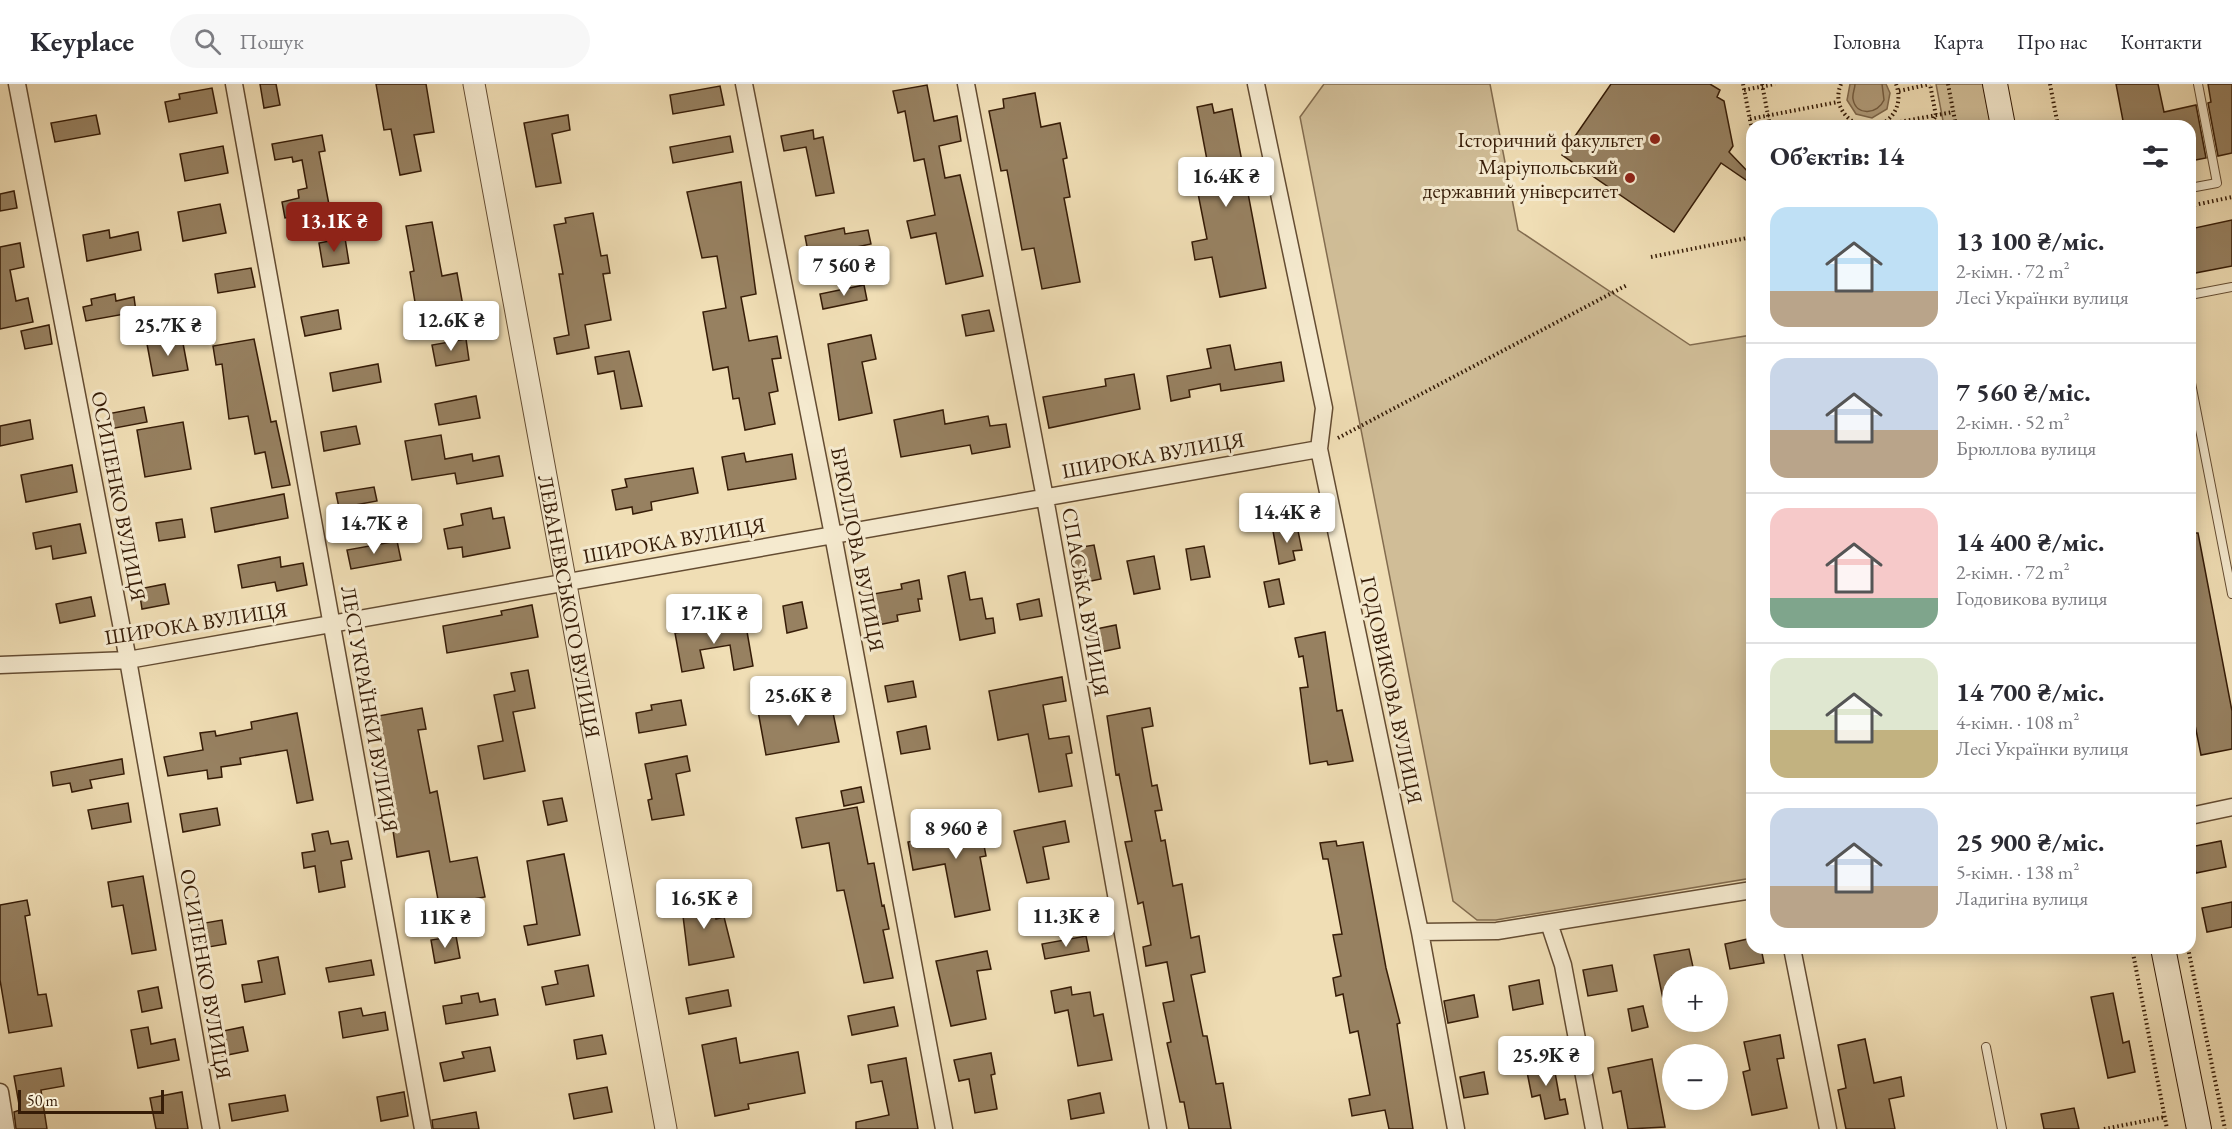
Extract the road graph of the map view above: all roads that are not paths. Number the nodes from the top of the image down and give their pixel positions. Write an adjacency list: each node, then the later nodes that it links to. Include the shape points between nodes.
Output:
1 (17, 84): 20 (street, ОСИПЕНКО ВУЛИЦЯ)
2 (234, 84): 19 (street, ЛЕСІ УКРАЇНКИ ВУЛИЦЯ)
3 (474, 84): 17 (street, ЛЕВАНЕВСЬКОГО ВУЛИЦЯ)
4 (744, 84): 16 (street, БРЮЛЛОВА ВУЛИЦЯ)
5 (966, 84): 15 (street, СПАСЬКА ВУЛИЦЯ)
6 (1256, 84): 14 (street, ГОДОВИКОВА ВУЛИЦЯ, via 1324,408)
7 (1995, 84): 9 (main road)
8 (2198, 84): 10 (lane, via 2217,183)
9 (2002, 120)
10 (2196, 187)
11 (2232, 287): 12 (lane)
12 (2196, 294)
13 (2196, 409): 18 (lane)
14 (1319, 449): 15 (street, ШИРОКА ВУЛИЦЯ); 26 (street, ГОДОВИКОВА ВУЛИЦЯ)
15 (1045, 498): 16 (street, ШИРОКА ВУЛИЦЯ); 36 (street, СПАСЬКА ВУЛИЦЯ)
16 (833, 535): 17 (street, ШИРОКА ВУЛИЦЯ); 35 (street, БРЮЛЛОВА ВУЛИЦЯ)
17 (563, 583): 19 (street, ШИРОКА ВУЛИЦЯ); 34 (street, ЛЕВАНЕВСЬКОГО ВУЛИЦЯ)
18 (2232, 594)
19 (332, 624): 20 (street, ШИРОКА ВУЛИЦЯ); 33 (street, ЛЕСІ УКРАЇНКИ ВУЛИЦЯ)
20 (128, 660): 21 (street, ШИРОКА ВУЛИЦЯ); 32 (street, ОСИПЕНКО ВУЛИЦЯ)
21 (0, 665)
22 (2232, 807): 23 (street)
23 (2196, 815)
24 (1746, 891): 25 (street)
25 (1549, 923): 26 (street, via 1497,931); 38 (street, via 1563,965)
26 (1420, 932): 37 (street, ГОДОВИКОВА ВУЛИЦЯ)
27 (1793, 954): 39 (street)
28 (2164, 954): 41 (main road)
29 (1986, 1047): 40 (lane)
30 (0, 1092): 31 (street)
31 (6, 1129)
32 (211, 1129)
33 (423, 1129)
34 (666, 1129)
35 (944, 1129)
36 (1158, 1129)
37 (1456, 1129)
38 (1594, 1129)
39 (1828, 1129)
40 (2002, 1129)
41 (2199, 1129)

